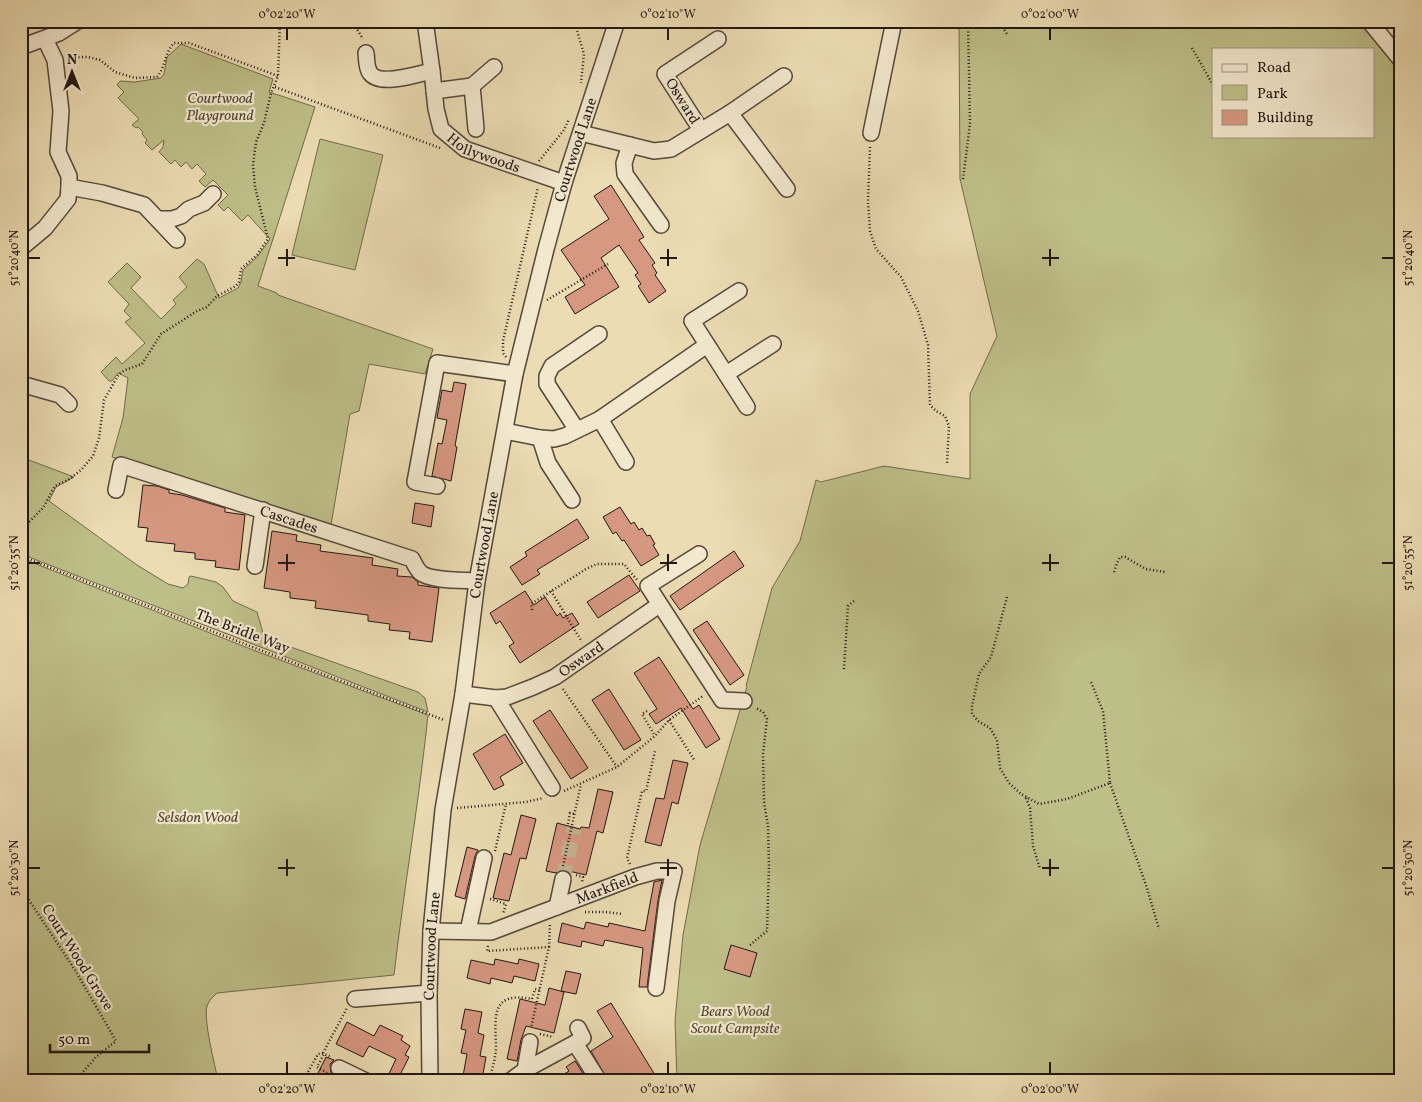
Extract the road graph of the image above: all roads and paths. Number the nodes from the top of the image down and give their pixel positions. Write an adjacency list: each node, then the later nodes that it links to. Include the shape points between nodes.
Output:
1 (78, 21): 14 (street)
2 (280, 21): 23 (path)
3 (352, 21): 18 (path, via 364,41)
4 (425, 21): 22 (street, Hollywoods)
5 (574, 21): 29 (path, via 584,54)
6 (617, 21): 34 (street, Courtwood Lane)
7 (894, 21): 35 (street)
8 (968, 21): 39 (path, via 970,124)
9 (999, 21): 13 (path)
10 (1370, 21): 20 (street)
11 (1391, 21): 12 (path)
12 (1401, 34)
13 (1008, 36)
14 (45, 39): 16 (street); 19 (street)
15 (718, 39): 33 (street, Osward, via 665,74)
16 (21, 47)
17 (1192, 48): 25 (path)
18 (366, 53): 22 (street, via 371,74 381,80)
19 (55, 60): 23 (path, via 88,56 128,76 157,77 168,50 180,42); 41 (street, via 61,111 58,152 69,176)
20 (1401, 60)
21 (494, 67): 26 (street)
22 (432, 71): 28 (street, Hollywoods)
23 (278, 76): 27 (path)
24 (784, 76): 30 (street, Osward)
25 (1212, 83)
26 (472, 86): 28 (street); 32 (street)
27 (274, 87): 37 (path); 69 (path, via 256,142 253,164 255,187 268,238 241,269 236,286 217,296 207,308 161,334 142,364 119,374 104,400 93,456 81,470 55,486 43,508)
28 (434, 91): 38 (street, Hollywoods, via 441,128 465,149)
29 (579, 91)
30 (730, 113): 33 (street, Osward); 42 (street)
31 (571, 115): 38 (path)
32 (476, 129)
33 (702, 130): 36 (street, Osward, via 670,149 654,151)
34 (581, 133): 36 (street, Osward); 40 (street, Courtwood Lane)
35 (871, 133): 64 (path, via 870,232 876,249 900,277 918,311 928,345 930,405 945,416 948,426)
36 (630, 145): 45 (street, via 624,163 625,174)
37 (444, 150)
38 (534, 173): 40 (street, Hollywoods); 54 (path, via 531,181 538,184 537,191 503,341 503,353)
39 (963, 179)
40 (564, 183): 50 (street, Courtwood Lane)
41 (69, 187): 44 (street, via 144,205); 47 (street, via 68,199 45,228)
42 (787, 189)
43 (214, 194): 44 (street, via 181,216)
44 (157, 219): 46 (street)
45 (661, 225)
46 (177, 240)
47 (21, 248)
48 (608, 264): 50 (path)
49 (739, 291): 53 (street, via 692,321)
50 (531, 310): 54 (street, Courtwood Lane)
51 (599, 334): 60 (street, via 552,366 547,376 547,384)
52 (773, 344): 55 (street)
53 (707, 345): 55 (street); 59 (street)
54 (515, 374): 61 (street, Courtwood Lane); 65 (street, via 437,363 415,482)
55 (726, 374): 58 (street)
56 (21, 384): 57 (street, via 60,395)
57 (69, 404)
58 (747, 407)
59 (600, 419): 60 (street); 63 (street)
60 (577, 430): 62 (street, via 564,436)
61 (505, 431): 62 (street); 75 (street, Courtwood Lane)
62 (540, 438): 67 (street, via 548,463)
63 (626, 462)
64 (947, 463)
65 (437, 486)
66 (116, 490): 68 (street, Cascades, via 121,465)
67 (572, 500)
68 (263, 510): 72 (street); 75 (street, Cascades, via 412,559 421,573 439,580)
69 (21, 533)
70 (699, 554): 76 (street)
71 (21, 556): 92 (path, The Bridle Way)
72 (255, 566)
73 (1114, 572): 74 (path, via 1120,557 1125,557 1146,569)
74 (1164, 572)
75 (477, 581): 87 (street, Courtwood Lane)
76 (648, 586): 77 (path, via 640,585 624,564 615,563 596,564); 80 (street)
77 (551, 590): 81 (path, via 531,604); 82 (path)
78 (1007, 597): 100 (path, via 991,657 979,674 972,714 990,728 996,740 1000,768 1009,783)
79 (855, 600): 83 (path, via 848,606)
80 (659, 605): 82 (street, Osward); 86 (street)
81 (532, 610)
82 (589, 654): 84 (street, Osward)
83 (844, 669)
84 (555, 677): 88 (street, Osward, via 533,688); 96 (path)
85 (1091, 682): 97 (path, via 1103,711)
86 (714, 688): 89 (street, via 722,700); 91 (path)
87 (463, 694): 88 (street, Osward); 92 (street, Courtwood Lane)
88 (496, 698): 99 (street)
89 (744, 701): 115 (path, via 763,712 767,719 763,754 768,826 768,931)
90 (647, 711): 93 (path, via 642,714)
91 (669, 720): 93 (path); 95 (path)
92 (458, 724): 101 (street, Courtwood Lane)
93 (655, 736): 96 (path)
94 (655, 751): 107 (path, via 627,858)
95 (695, 762)
96 (617, 767): 98 (path)
97 (1110, 783): 100 (path, via 1066,799 1039,804); 111 (path)
98 (581, 784): 99 (path); 102 (path)
99 (553, 792): 101 (path, via 526,802)
100 (1025, 797): 105 (path, via 1030,808 1033,846)
101 (443, 810): 112 (street, Courtwood Lane)
102 (575, 814): 103 (path, via 570,813); 106 (path)
103 (568, 824)
104 (484, 858): 113 (street)
105 (1040, 869)
106 (564, 875): 109 (path, via 582,877); 110 (street, Markfield)
107 (635, 877): 109 (street, Markfield); 117 (street, Markfield, via 657,871 674,871 666,901)
108 (21, 888): 127 (path, Court Wood Grove, via 75,970 116,1041 96,1057)
109 (579, 899): 110 (street, Markfield)
110 (554, 908): 114 (street, Markfield); 116 (path)
111 (1160, 929)
112 (431, 931): 113 (street, Markfield); 119 (street, Courtwood Lane)
113 (468, 931): 114 (street, Markfield)
114 (491, 932): 116 (path, via 487,951)
115 (750, 945)
116 (549, 947): 118 (path)
117 (656, 988)
118 (540, 990): 122 (path); 131 (path, via 535,989 532,999 509,998 499,1005 495,1023 496,1056)
119 (429, 993): 120 (street); 130 (street, Courtwood Lane)
120 (352, 1003): 128 (path)
121 (578, 1028): 124 (street, via 583,1038)
122 (533, 1035): 123 (path); 126 (street)
123 (553, 1036)
124 (574, 1043): 126 (street); 132 (street)
125 (339, 1068): 129 (street)
126 (516, 1078)
127 (75, 1081)
128 (303, 1081)
129 (366, 1081)
130 (430, 1081)
131 (489, 1081)
132 (599, 1081)

